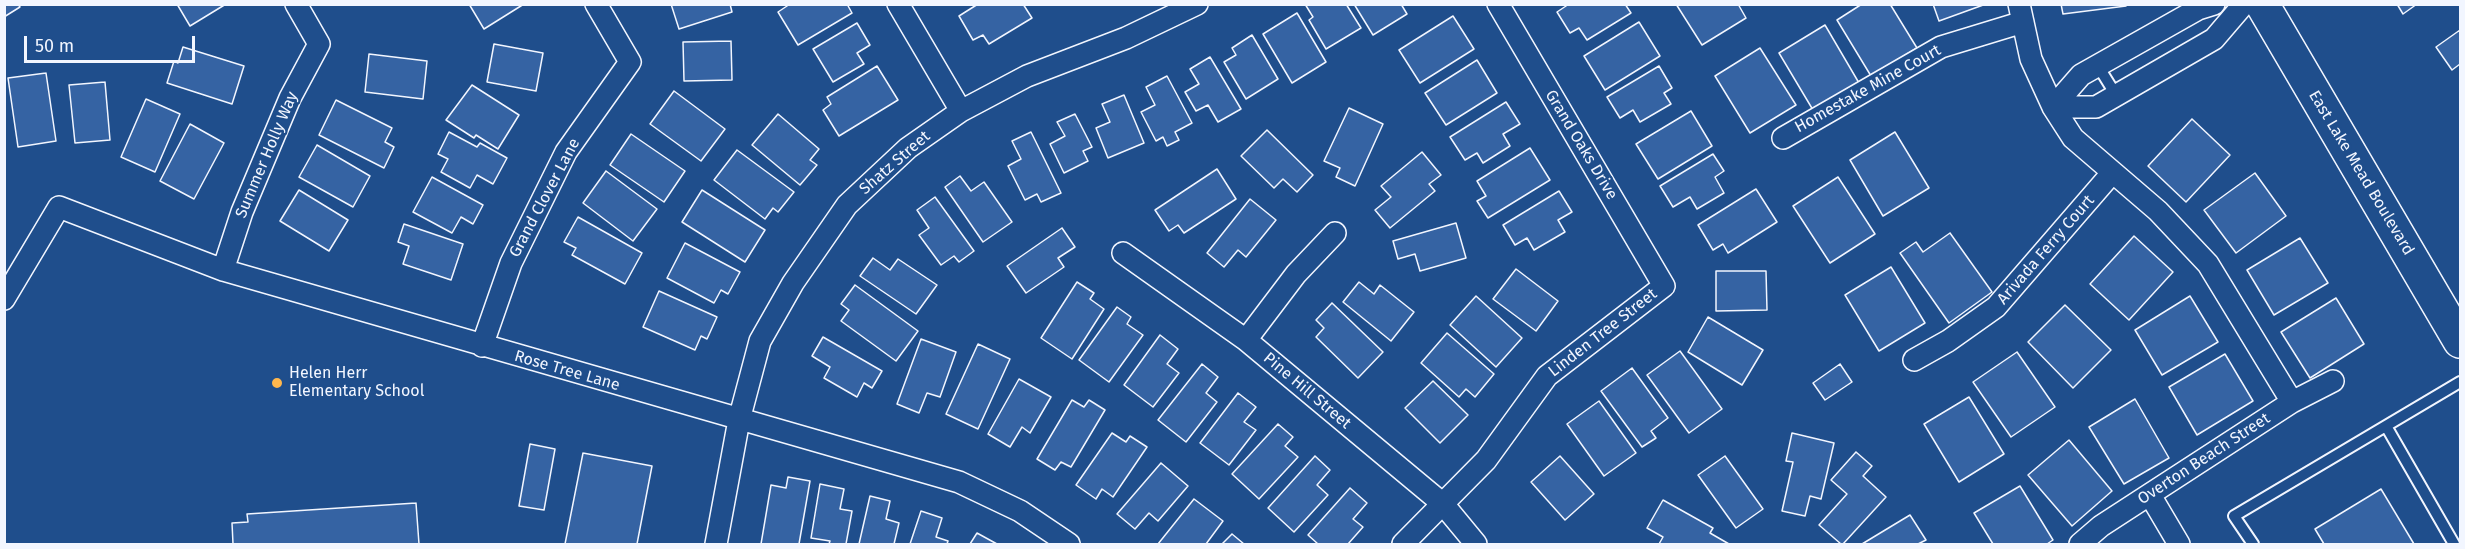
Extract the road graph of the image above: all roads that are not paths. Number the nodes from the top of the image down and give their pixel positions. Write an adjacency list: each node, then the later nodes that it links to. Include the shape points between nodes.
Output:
1 (296, 4): 18 (street, Summer Holly Way, via 319,44 290,98 242,212)
2 (596, 4): 23 (street, Grand Clover Lane, via 630,62 566,152 510,263)
3 (898, 4): 13 (street)
4 (1197, 4): 13 (street, Shatz Street, via 1126,38 1027,76)
5 (1498, 4): 19 (street, Grand Oaks Drive)
6 (2214, 4): 10 (street, via 2198,9)
7 (2244, 4): 11 (street, via 2214,39)
8 (2262, 4): 22 (main road, East Lake Mead Boulevard)
9 (2021, 13): 12 (street, via 2031,59); 14 (street, Homestake Mine Court, via 1941,47)
10 (2098, 66): 11 (lane); 12 (street, via 2081,75)
11 (2116, 95): 12 (street, via 2096,107)
12 (2053, 107): 15 (street, via 2073,138)
13 (961, 111): 28 (street, Shatz Street, via 908,148 847,205 793,283 760,341)
14 (1783, 138)
15 (2112, 174): 24 (street, Arivada Ferry Court, via 1996,307); 27 (street, via 2158,211 2208,264)
16 (1335, 234): 21 (street, via 1296,274)
17 (1123, 253): 21 (street, Pine Hill Street)
18 (223, 270): 20 (street, Rose Tree Lane, via 59,207); 23 (street, Rose Tree Lane)
19 (1664, 286): 31 (street, Linden Tree Street, via 1547,376 1486,460)
20 (4, 298)
21 (1246, 340): 31 (street, Pine Hill Street)
22 (2460, 341)
23 (482, 346): 28 (street, Rose Tree Lane)
24 (1914, 360)
25 (2333, 381): 27 (street, Overton Beach Street)
26 (2460, 382): 29 (lane)
27 (2292, 402): 30 (street, Overton Beach Street)
28 (740, 420): 32 (street, Shatz Street); 33 (street, Rose Tree Lane, via 959,482 1020,511)
29 (2386, 426): 38 (lane, via 2235,516); 39 (lane)
30 (2150, 495): 36 (street, Overton Beach Street); 37 (street)
31 (1443, 504): 34 (street, Linden Tree Street); 35 (street, Pine Hill Street)
32 (716, 544)
33 (1069, 544)
34 (1403, 544)
35 (1476, 544)
36 (2080, 544)
37 (2179, 544)
38 (2253, 544)
39 (2454, 544)

